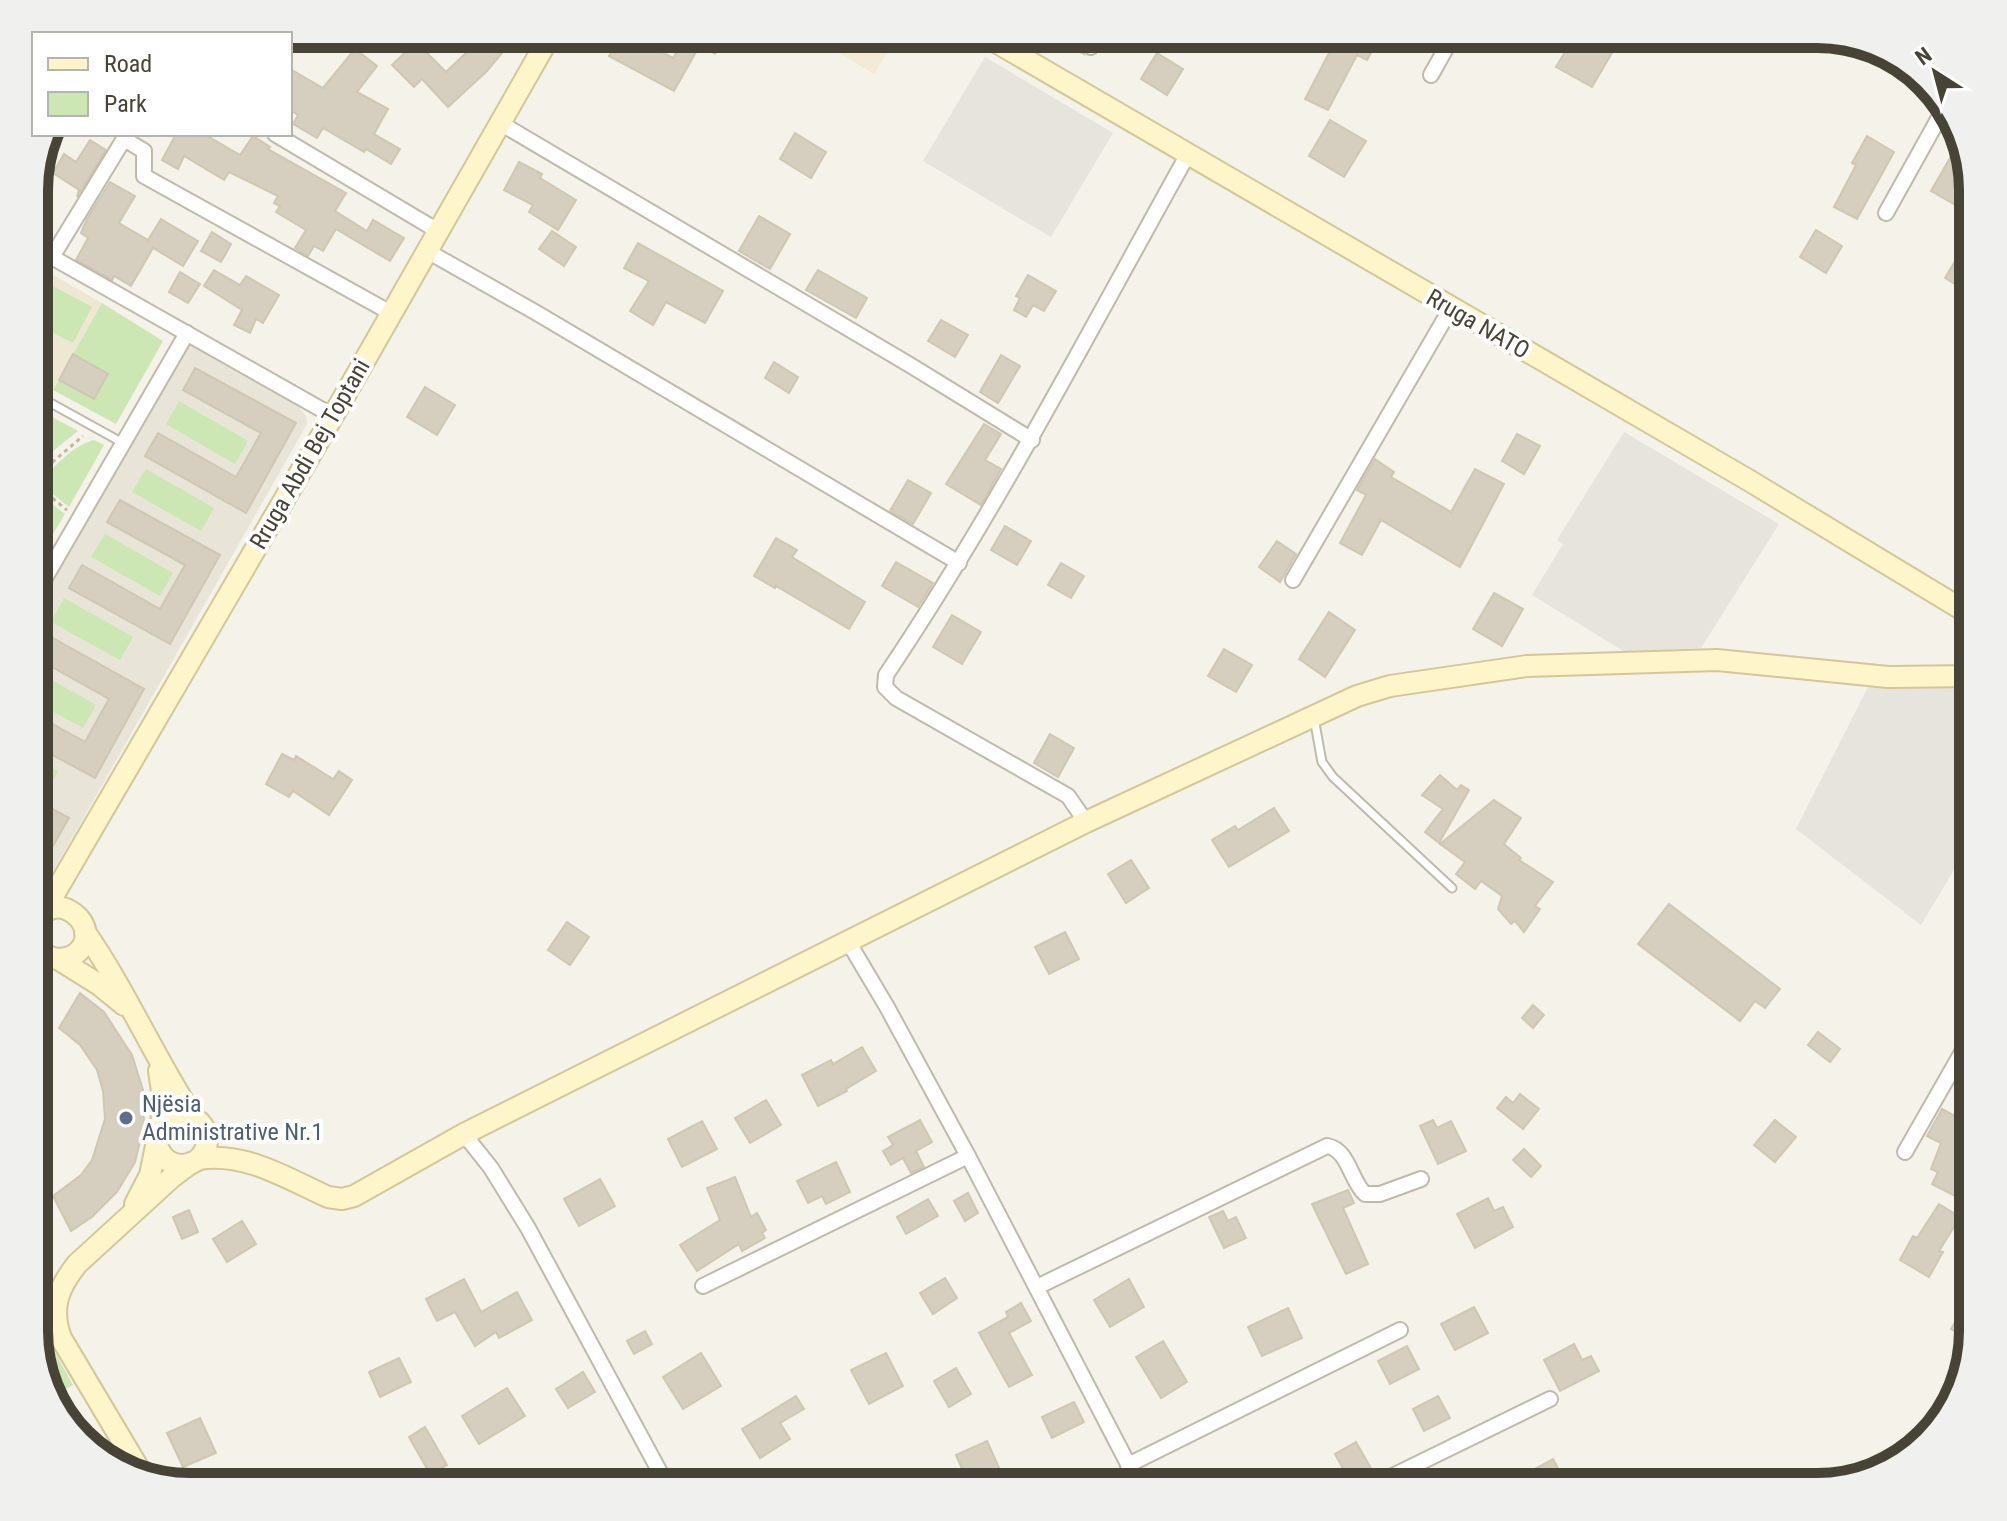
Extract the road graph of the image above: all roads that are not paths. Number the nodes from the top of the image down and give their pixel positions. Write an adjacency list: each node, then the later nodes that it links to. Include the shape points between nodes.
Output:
1 (543, 48): 6 (street, Rruga Abdi Bej Toptani)
2 (1006, 48): 9 (street, Rruga NATO)
3 (1446, 48): 4 (street)
4 (1431, 75)
5 (1939, 118): 10 (street)
6 (500, 123): 11 (street, Rruga Abdi Bej Toptani); 20 (street)
7 (126, 136): 14 (street); 16 (street, via 144,151 144,176)
8 (278, 136): 11 (street)
9 (1188, 154): 15 (street, Rruga NATO); 20 (street)
10 (1886, 213)
11 (438, 231): 12 (street, Rruga Abdi Bej Toptani)
12 (427, 251): 16 (street, Rruga Abdi Bej Toptani); 22 (street)
13 (48, 255): 14 (street)
14 (52, 257): 17 (street)
15 (1451, 308): 24 (street); 25 (street, Rruga NATO)
16 (391, 313): 19 (street, Rruga Abdi Bej Toptani)
17 (187, 333): 19 (street); 21 (street)
18 (48, 402): 21 (lane)
19 (333, 416): 29 (street, Rruga Abdi Bej Toptani)
20 (1032, 440): 22 (street)
21 (123, 443): 23 (street)
22 (959, 563): 28 (street, via 886,675 885,687 1068,796)
23 (48, 573)
24 (1293, 580)
25 (1959, 608)
26 (1959, 675): 27 (street, via 1888,677 1717,660 1527,666 1390,686)
27 (1313, 715): 28 (street); 30 (lane, via 1322,762 1333,777)
28 (1086, 822): 36 (street)
29 (66, 873): 32 (street, Rruga Abdi Bej Toptani); 33 (street)
30 (1452, 888)
31 (48, 913): 33 (street, via 65,908)
32 (48, 917)
33 (82, 925): 34 (street, via 84,941 74,954); 37 (street)
34 (48, 940)
35 (48, 943): 37 (street)
36 (849, 943): 42 (street); 44 (street)
37 (130, 1010): 39 (street)
38 (1959, 1058): 43 (street)
39 (156, 1059): 40 (street); 41 (street, via 162,1083)
40 (199, 1123): 41 (street, via 177,1116); 45 (street, via 207,1145); 46 (street)
41 (159, 1134): 45 (street, via 159,1147 168,1160); 48 (street, via 144,1190)
42 (464, 1134): 46 (street, via 342,1199); 57 (street, via 528,1228)
43 (1905, 1152)
44 (968, 1156): 49 (street); 50 (street)
45 (195, 1161): 46 (street, via 236,1158); 48 (street)
46 (266, 1169)
47 (1421, 1179): 50 (street, via 1365,1194 1339,1150 1327,1146)
48 (124, 1221): 51 (street, via 65,1279)
49 (703, 1286)
50 (1037, 1287): 56 (street)
51 (48, 1321)
52 (1400, 1330): 56 (street)
53 (48, 1331): 55 (street)
54 (1550, 1399): 59 (street)
55 (134, 1461)
56 (1128, 1465): 58 (street)
57 (660, 1473)
58 (1132, 1473)
59 (1399, 1473)

